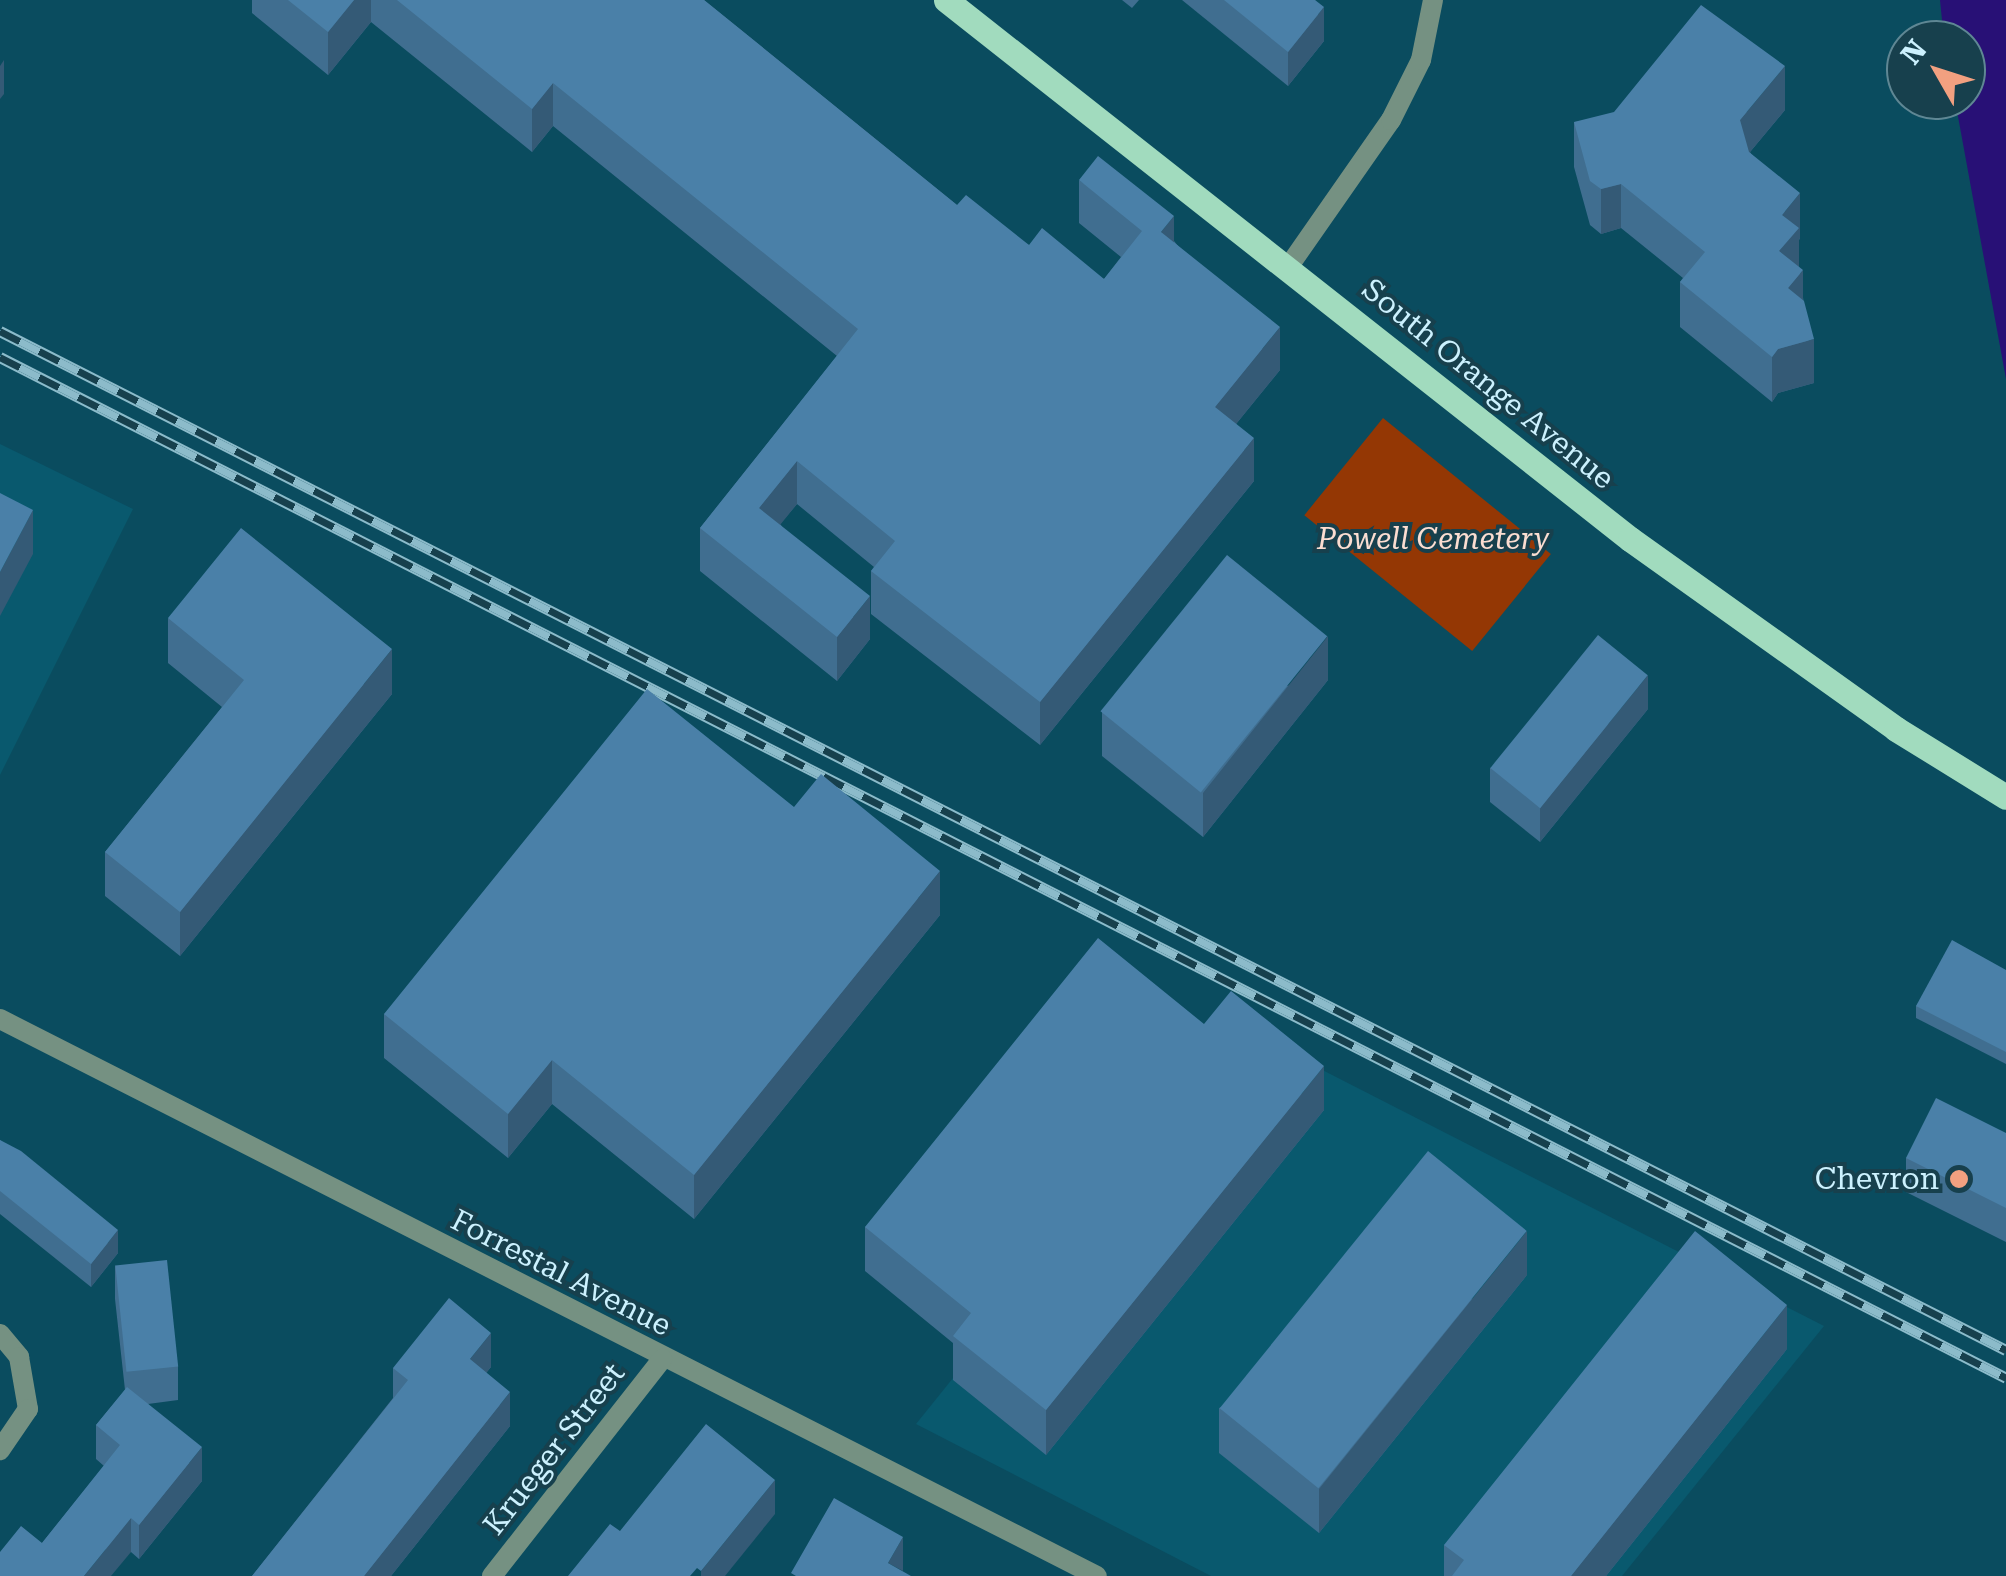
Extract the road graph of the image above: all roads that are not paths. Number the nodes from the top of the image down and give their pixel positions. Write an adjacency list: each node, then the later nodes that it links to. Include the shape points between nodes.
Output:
1 (946, 0): 3 (main road, South Orange Avenue)
2 (1434, 0): 3 (street, via 1421,60 1391,120)
3 (1289, 266): 4 (main road, South Orange Avenue, via 1696,588 1896,729)
4 (2006, 797)
5 (0, 1019): 7 (street, Forrestal Avenue)
6 (0, 1334): 8 (street, via 20,1357 28,1409)
7 (662, 1359): 9 (street, Krueger Street); 10 (street, Forrestal Avenue)
8 (3, 1446)
9 (492, 1576)
10 (1097, 1576)

